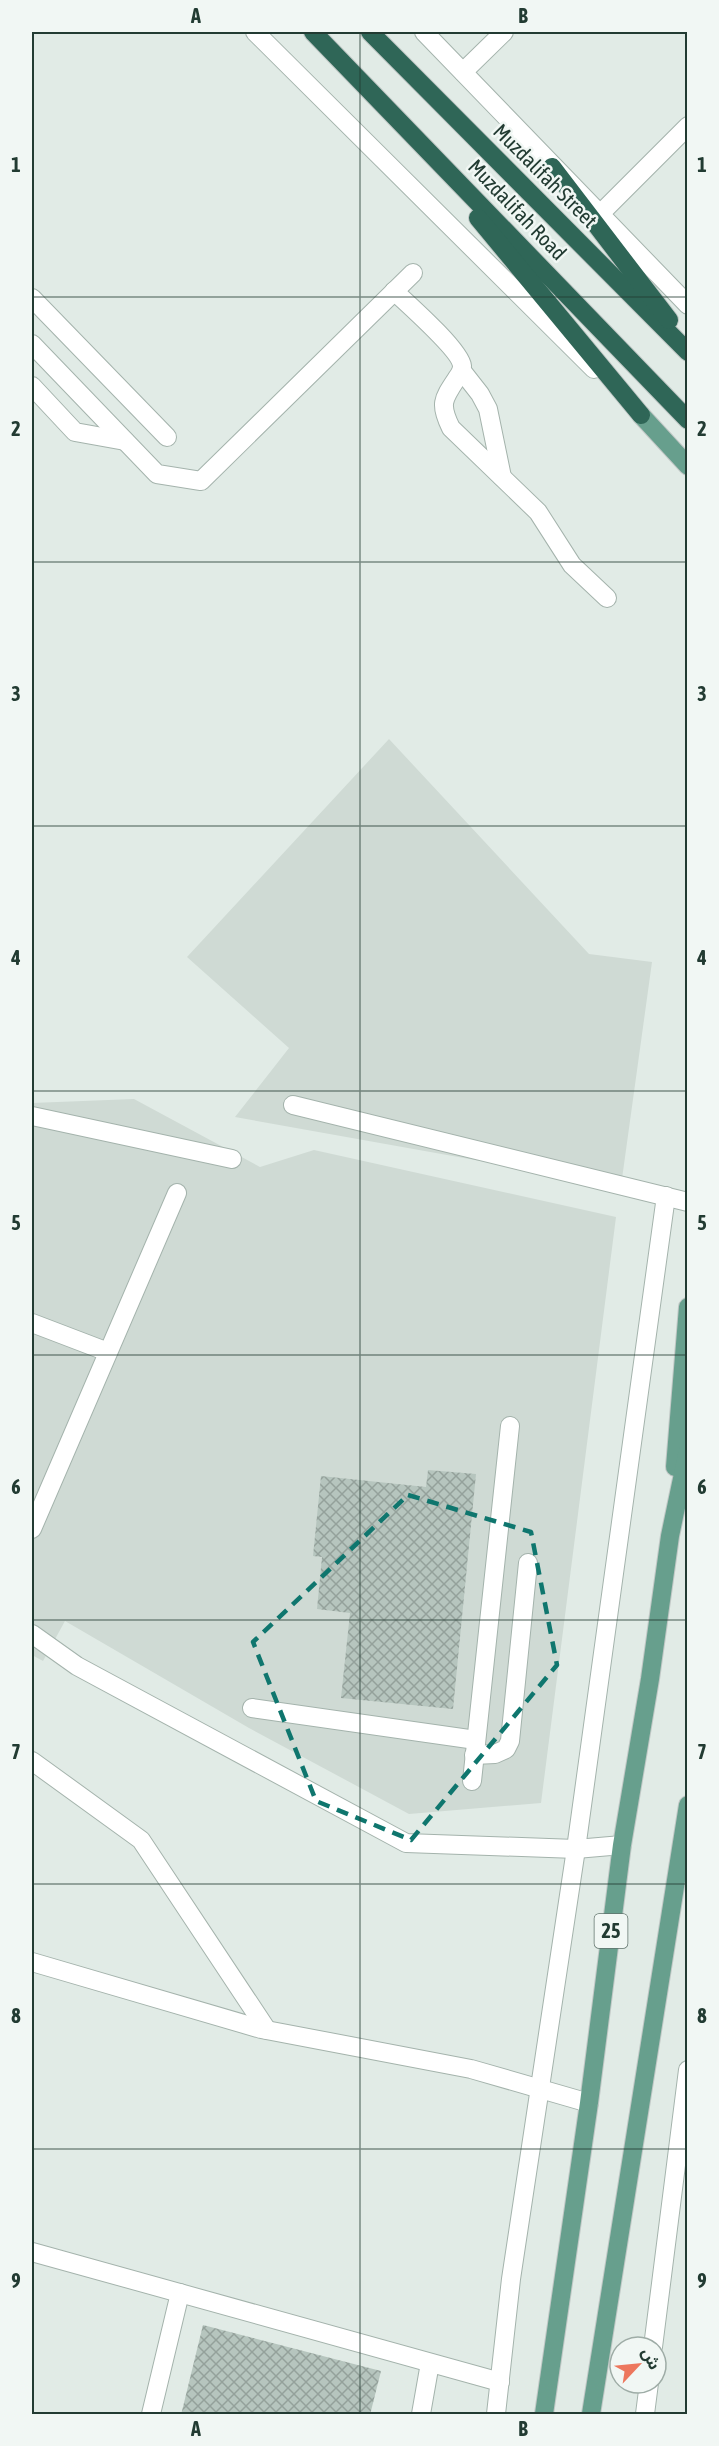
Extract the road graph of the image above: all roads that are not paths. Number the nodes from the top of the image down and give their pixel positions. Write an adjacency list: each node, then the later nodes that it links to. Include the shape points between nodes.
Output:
1 (255, 32): 20 (street)
2 (313, 32): 7 (highway, Muzdalifah Road)
3 (370, 32): 17 (highway, Muzdalifah Street)
4 (424, 32): 6 (street)
5 (504, 32): 6 (street)
6 (463, 72): 9 (street)
7 (360, 80): 20 (highway); 21 (highway, Muzdalifah Road)
8 (687, 126): 10 (street)
9 (552, 167): 10 (street); 16 (highway)
10 (600, 214): 14 (street)
11 (413, 273): 12 (street)
12 (394, 291): 18 (street, via 454,350); 23 (street, via 201,481 157,474)
13 (32, 298): 22 (street)
14 (687, 305)
15 (32, 344): 23 (street)
16 (687, 346)
17 (687, 352)
18 (462, 371): 25 (street, via 488,409); 25 (street, via 444,399 443,412 450,428)
19 (32, 386): 23 (street, via 75,432)
20 (641, 415): 24 (main road)
21 (687, 420)
22 (167, 437)
23 (125, 441)
24 (687, 466)
25 (502, 477): 26 (street, via 538,512 572,566)
26 (607, 598)
27 (294, 1105): 31 (street)
28 (32, 1116): 29 (street)
29 (232, 1159)
30 (177, 1193): 35 (street)
31 (666, 1196): 32 (street); 48 (street)
32 (687, 1202)
33 (687, 1307): 39 (main road)
34 (32, 1323): 35 (street)
35 (108, 1352): 38 (street)
36 (510, 1426): 43 (street)
37 (687, 1450): 39 (main road, 25)
38 (32, 1529)
39 (670, 1536): 47 (main road, 25)
40 (528, 1563): 43 (street, via 510,1741 506,1749 495,1754)
41 (32, 1634): 48 (street, via 77,1666 406,1843)
42 (252, 1708): 43 (street)
43 (475, 1748): 45 (street)
44 (32, 1761): 50 (street, via 141,1840)
45 (472, 1781)
46 (687, 1805): 64 (main road)
47 (622, 1845): 48 (street); 53 (main road, 25)
48 (576, 1849): 52 (street)
49 (32, 1962): 50 (street)
50 (267, 2030): 52 (street, via 471,2069)
51 (687, 2070): 56 (street)
52 (539, 2088): 53 (street); 58 (street)
53 (589, 2103): 63 (main road, 25)
54 (32, 2252): 55 (street)
55 (180, 2293): 57 (street); 60 (street)
56 (654, 2335)
57 (430, 2362): 58 (street); 61 (street)
58 (500, 2382): 62 (street)
59 (648, 2395): 65 (street)
60 (151, 2415)
61 (421, 2415)
62 (496, 2415)
63 (544, 2415)
64 (591, 2415)
65 (645, 2415)

